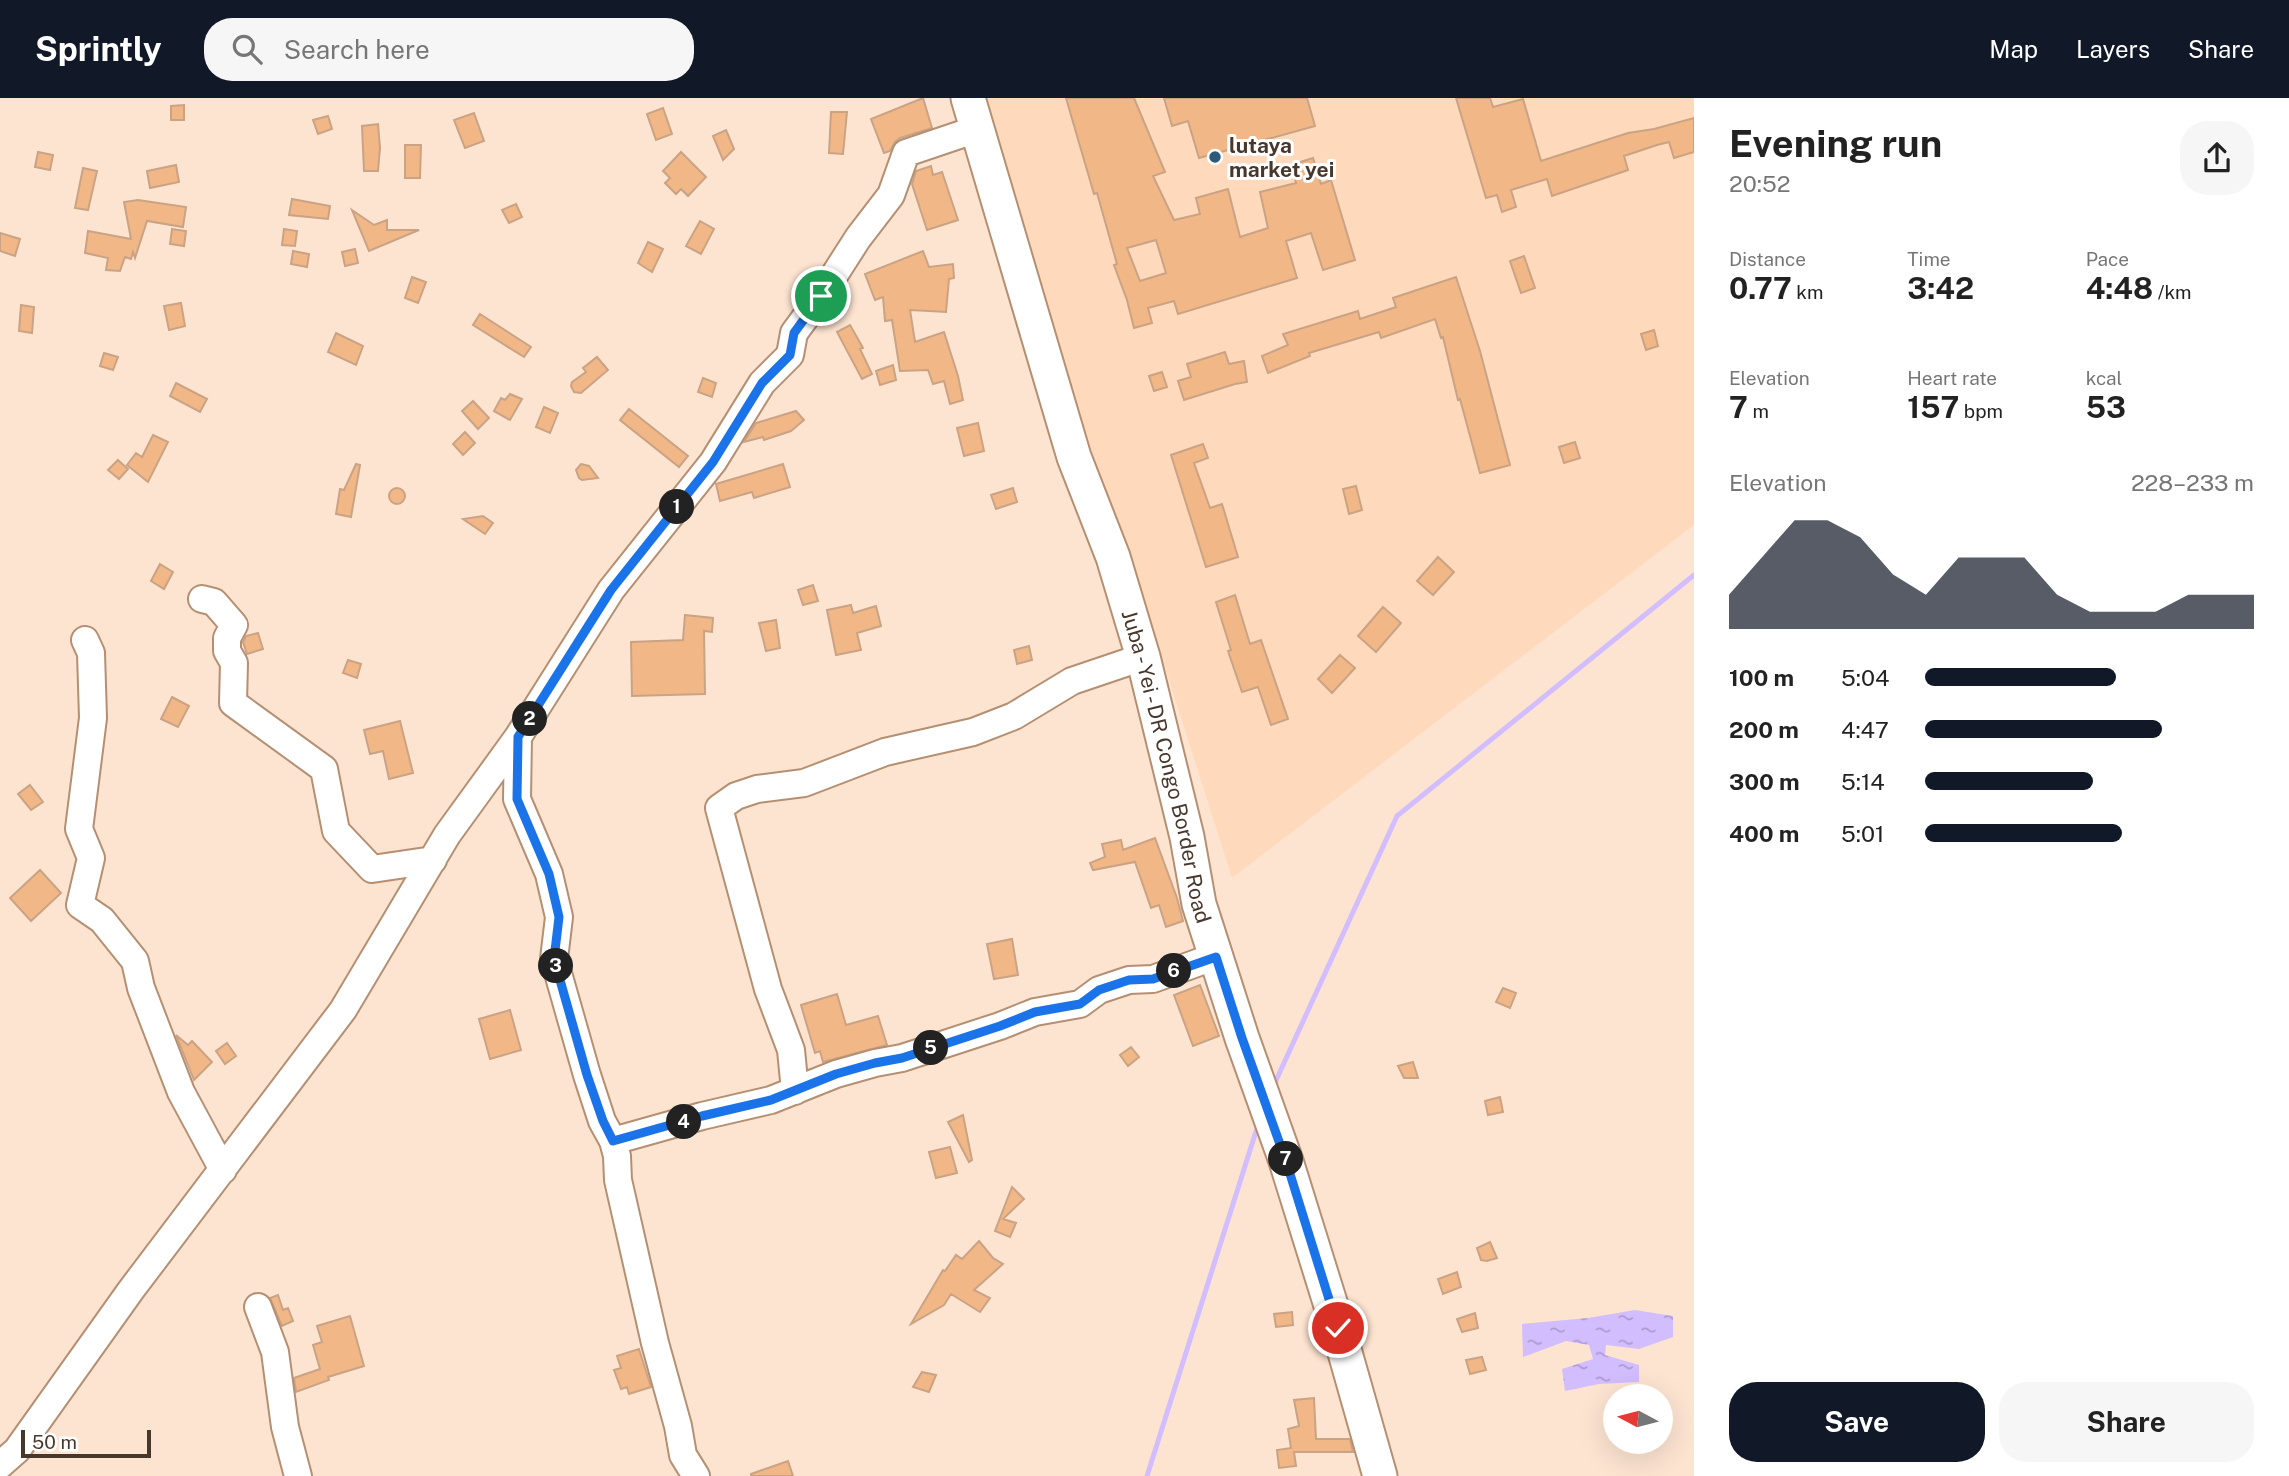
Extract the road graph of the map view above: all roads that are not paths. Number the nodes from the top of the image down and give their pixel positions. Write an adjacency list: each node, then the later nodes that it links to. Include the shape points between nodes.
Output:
1 (972, 114): 4 (main road, Juba - Yei - DR Congo Border Road, via 1074,457 1113,557); 5 (street, via 906,153 891,195 794,333 790,355 762,383 713,462 611,590)
2 (202, 599): 6 (street, via 214,602 234,625 227,638 227,651 234,663 233,703 324,769 336,831 372,869)
3 (85, 640): 10 (street, via 91,653 93,718 79,829 91,858 80,905 102,920 135,961 141,989 181,1092)
4 (1143, 657): 7 (main road, Juba - Yei - DR Congo Border Road, via 1199,904); 8 (street, via 1072,681 1014,716 973,732 885,752 804,783 757,789 719,808 768,989 791,1050)
5 (518, 737): 6 (street); 9 (street, via 517,799 549,874 559,917 554,959 587,1075)
6 (433, 860): 10 (street, via 343,1010)
7 (1216, 957): 8 (street, via 1153,979 1129,980 1099,990 1080,1004 1035,1012); 15 (main road, Juba - Yei - DR Congo Border Road, via 1286,1161)
8 (794, 1091): 9 (street)
9 (613, 1141): 14 (street, via 654,1343 683,1455)
10 (223, 1170): 12 (street, via 17,1450)
11 (258, 1307): 13 (street, via 275,1352 283,1417)
12 (0, 1465)
13 (298, 1476)
14 (696, 1476)
15 (1380, 1476)

